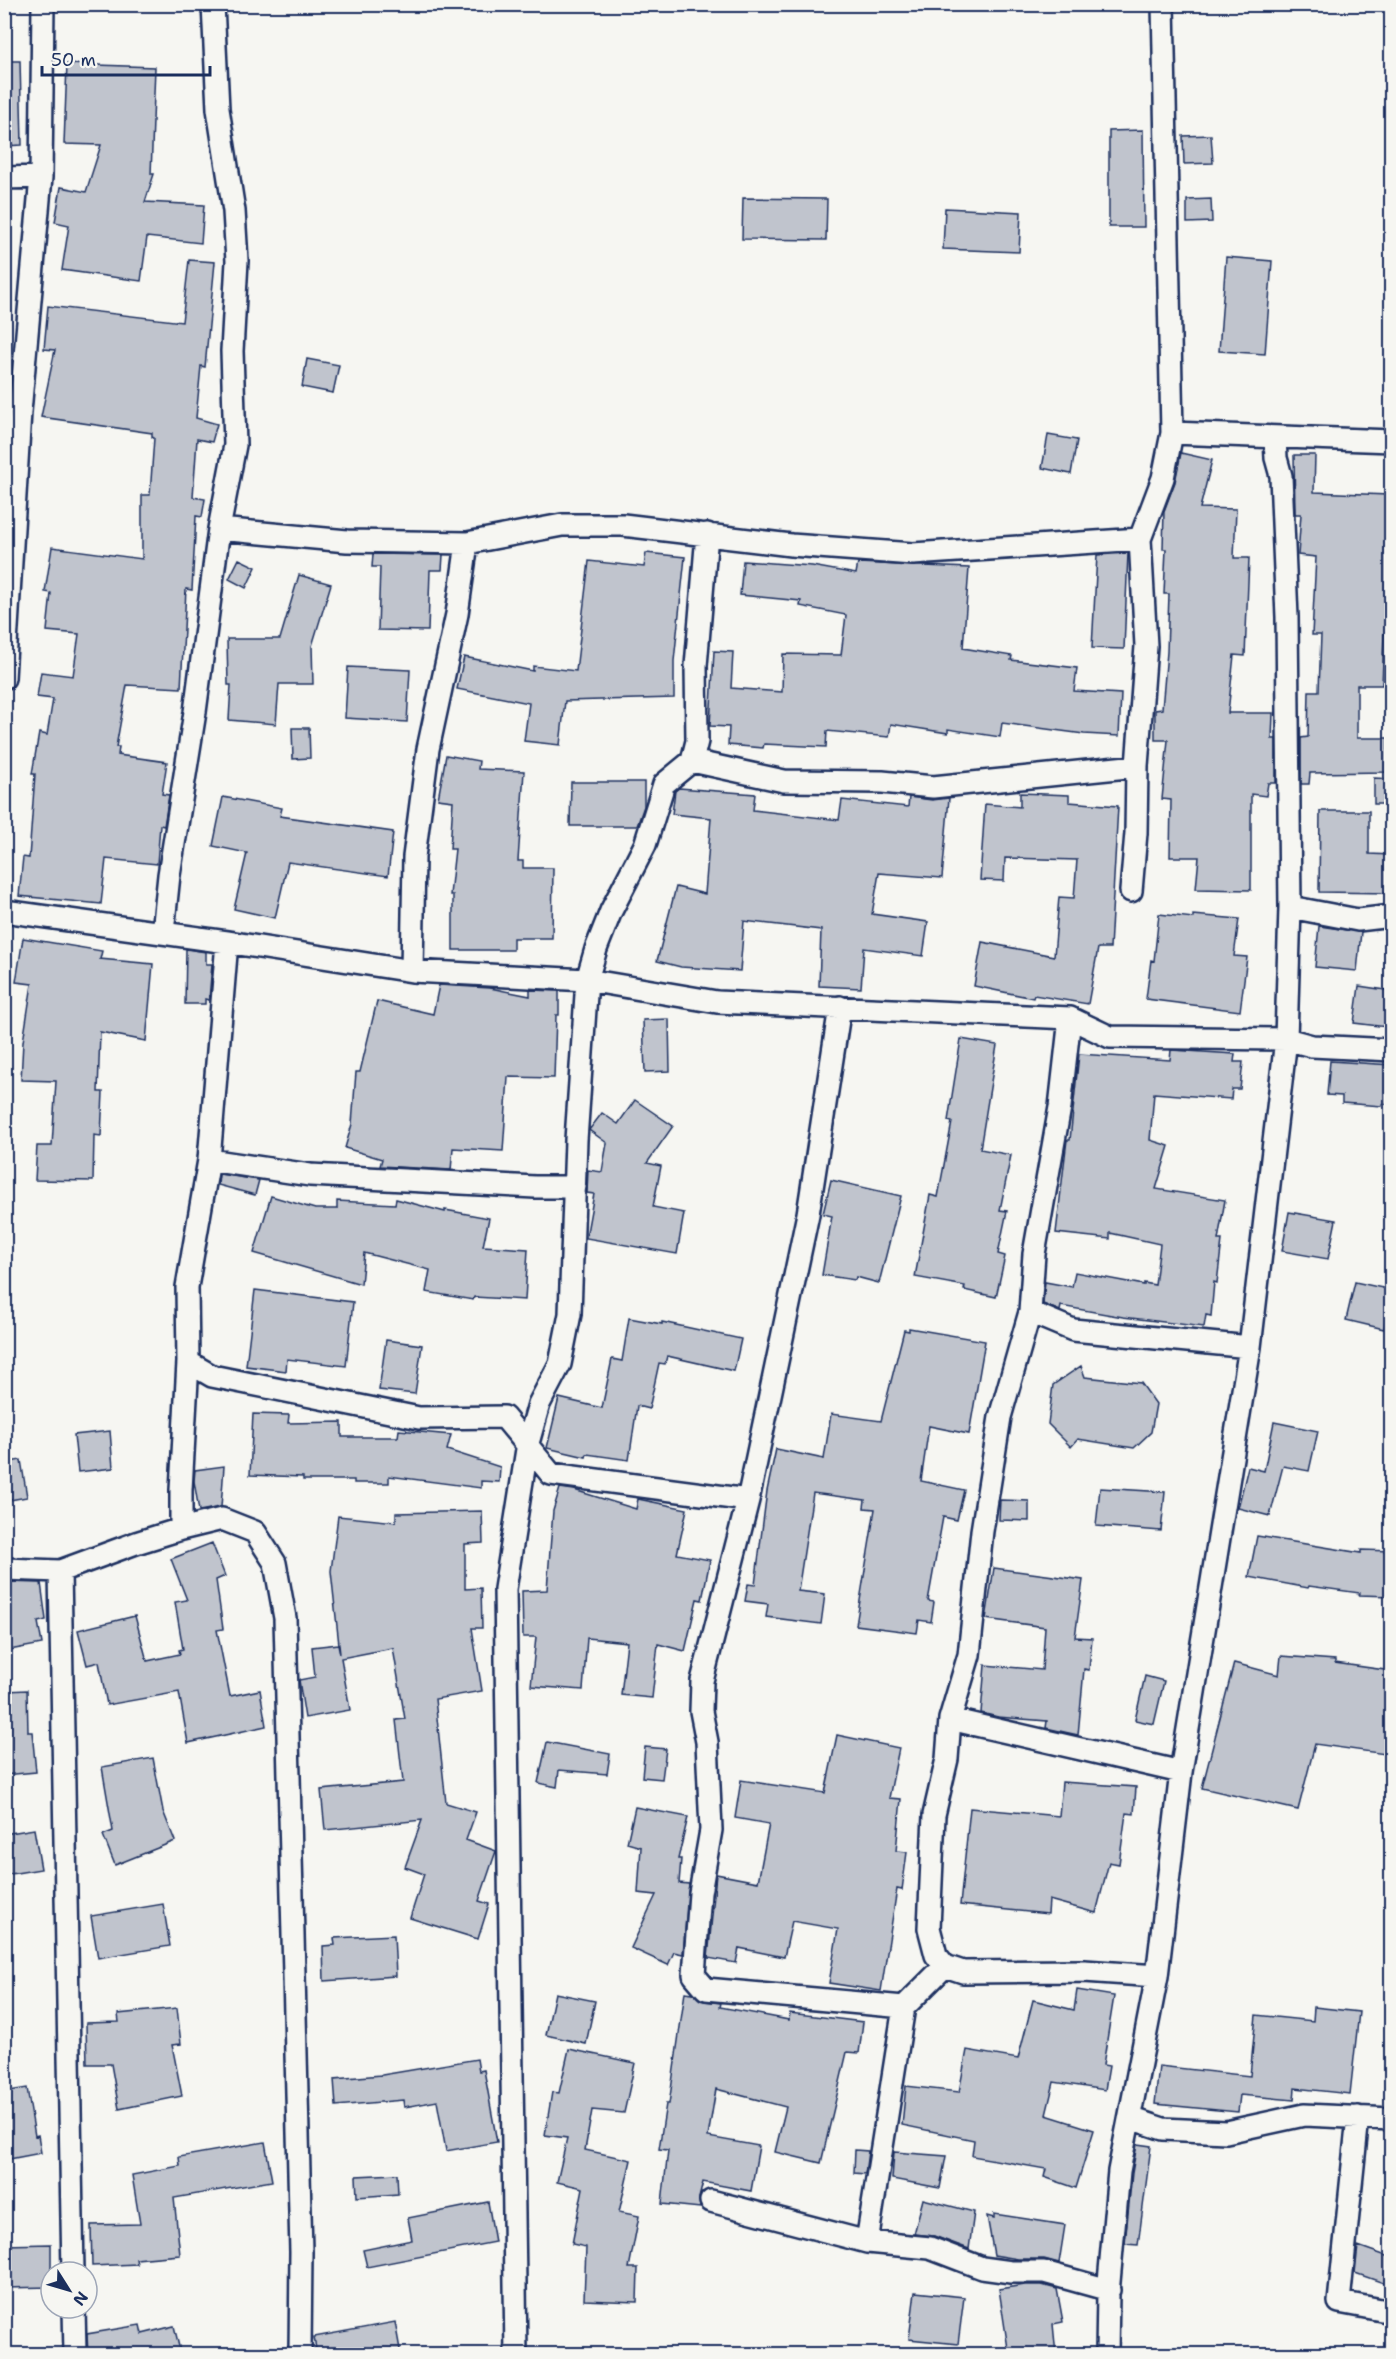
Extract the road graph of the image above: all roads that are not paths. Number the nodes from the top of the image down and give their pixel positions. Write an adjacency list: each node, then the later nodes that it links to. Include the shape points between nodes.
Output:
1 (43, 4): 4 (street)
2 (213, 4): 10 (street, via 218,109 234,211 237,261 232,351 235,446)
3 (1163, 4): 7 (street)
4 (41, 177): 5 (street); 6 (street)
5 (4, 178)
6 (12, 413): 14 (street)
7 (1172, 433): 8 (street); 12 (street, via 1163,478)
8 (1275, 438): 9 (street); 18 (street, via 1281,476 1286,606)
9 (1392, 441)
10 (219, 529): 13 (street, via 347,541); 21 (street)
11 (707, 534): 12 (street, via 913,554); 13 (street, via 623,525 562,525); 15 (street, via 696,666 697,741)
12 (1140, 539): 16 (street, via 1146,646)
13 (467, 543): 23 (street, via 457,614 428,749 414,857)
14 (5, 669)
15 (692, 761): 16 (street, via 784,781 933,787); 24 (street, via 664,784 645,845 611,911)
16 (1137, 766): 17 (street)
17 (1131, 891)
18 (1290, 907): 20 (street, via 1358,920); 27 (street)
19 (4, 911): 21 (street)
20 (1392, 916)
21 (163, 932): 22 (street)
22 (227, 942): 23 (street); 29 (street)
23 (412, 971): 24 (street)
24 (587, 980): 25 (street, via 717,1002); 30 (street)
25 (840, 1007): 26 (street); 35 (street, via 808,1214)
26 (1070, 1018): 27 (street, via 1110,1037); 31 (street, via 1060,1107 1034,1254)
27 (1286, 1039): 28 (street, via 1312,1046); 32 (street)
28 (1392, 1050)
29 (209, 1160): 30 (street, via 310,1175); 33 (street, via 187,1287)
30 (574, 1187): 34 (street, via 570,1314 560,1365 539,1404)
31 (1030, 1312): 32 (street, via 1073,1330); 39 (street, via 1000,1417 969,1655)
32 (1250, 1347): 40 (street)
33 (188, 1362): 34 (street, via 212,1376 419,1418 504,1417); 36 (street)
34 (528, 1443): 35 (street, via 551,1474); 55 (street, via 505,1589)
35 (748, 1500): 43 (street, via 702,1681 711,1830 700,1893 694,1975 706,1989)
36 (181, 1530): 38 (street); 54 (street, via 222,1519 255,1532 275,1563 285,1618 301,2241)
37 (4, 1569): 38 (street)
38 (60, 1571): 49 (street)
39 (950, 1719): 40 (street); 41 (street, via 947,1759 934,1815 929,1928 936,1955)
40 (1181, 1772): 42 (street)
41 (945, 1966): 42 (street, via 963,1972 1084,1971); 43 (street)
42 (1157, 1976): 45 (street)
43 (904, 2007): 48 (street)
44 (1358, 2117): 45 (street, via 1304,2115 1226,2132 1163,2129); 46 (street); 51 (street, via 1339,2302)
45 (1130, 2118): 50 (street, via 1119,2171)
46 (1392, 2119)
47 (711, 2201): 48 (street)
48 (867, 2242): 50 (street, via 930,2248 982,2268 1044,2272)
49 (73, 2260)
50 (1109, 2290): 56 (street)
51 (1392, 2312)
52 (74, 2320): 53 (street)
53 (75, 2355)
54 (300, 2355)
55 (516, 2355)
56 (1107, 2355)

